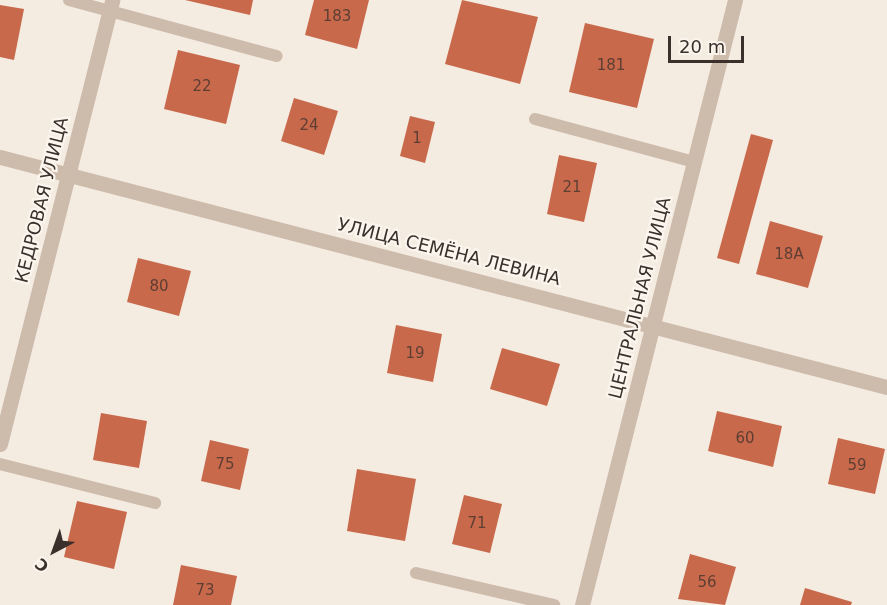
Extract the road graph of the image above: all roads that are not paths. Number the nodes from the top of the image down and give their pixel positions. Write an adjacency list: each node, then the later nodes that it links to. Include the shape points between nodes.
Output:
1 (69, 0): 3 (lane)
2 (735, 0): 7 (street, ЦЕНТРАЛЬНАЯ УЛИЦА)
3 (111, 5): 4 (lane); 8 (street, КЕДРОВАЯ УЛИЦА)
4 (277, 56)
5 (536, 119): 7 (lane)
6 (0, 157): 8 (street, УЛИЦА СЕМЁНА ЛЕВИНА)
7 (694, 162): 9 (street, ЦЕНТРАЛЬНАЯ УЛИЦА)
8 (68, 175): 9 (street, УЛИЦА СЕМЁНА ЛЕВИНА); 11 (street, КЕДРОВАЯ УЛИЦА)
9 (653, 324): 10 (street, УЛИЦА СЕМЁНА ЛЕВИНА); 16 (street, ЦЕНТРАЛЬНАЯ УЛИЦА)
10 (887, 387)
11 (0, 444)
12 (0, 464): 13 (lane)
13 (155, 503)
14 (416, 573): 15 (lane)
15 (554, 605)
16 (582, 605)

